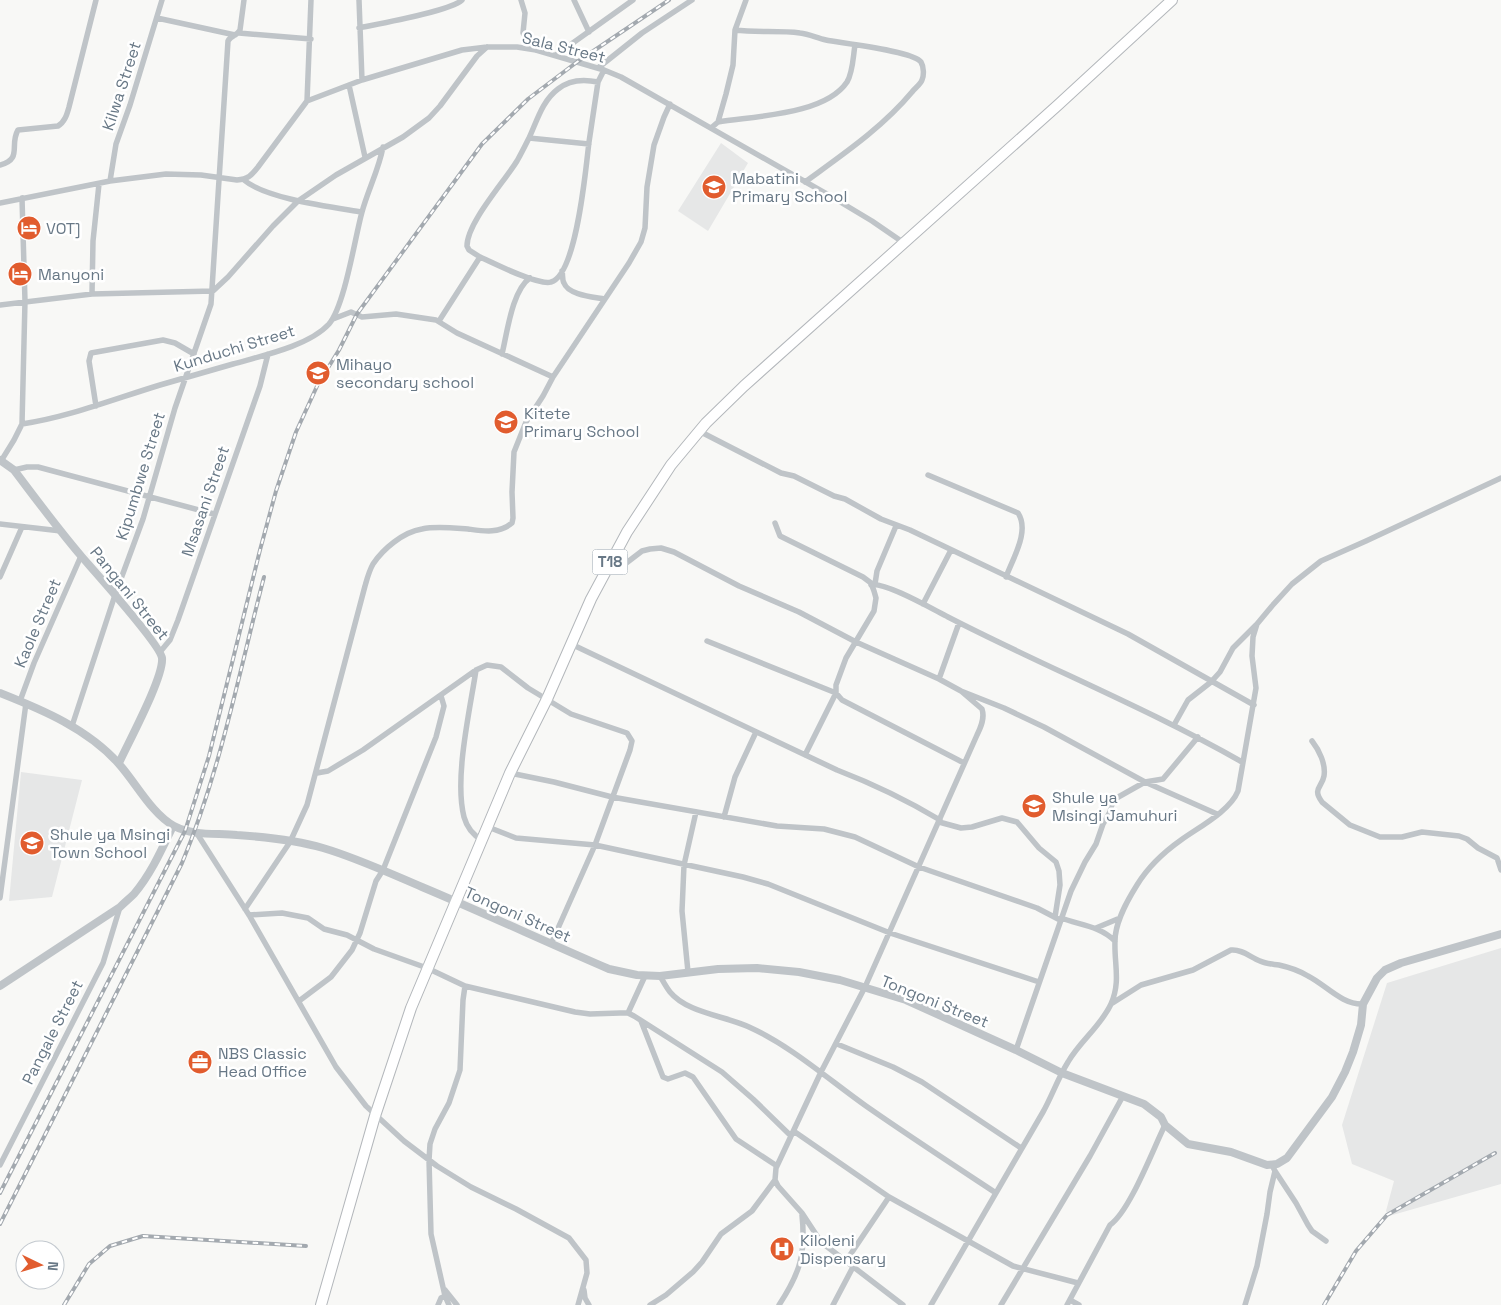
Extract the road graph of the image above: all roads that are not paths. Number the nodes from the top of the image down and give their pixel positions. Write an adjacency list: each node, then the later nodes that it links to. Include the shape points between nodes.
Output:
1 (96, 0): 35 (street, via 64,120 58,126 18,130 13,158)
2 (162, 0): 13 (street, Kilwa Street)
3 (244, 0): 17 (street, Kipumbwe Street)
4 (311, 0): 18 (street)
5 (359, 0): 14 (street)
6 (462, 0): 14 (street, via 456,5)
7 (521, 0): 21 (street, via 525,13 523,33)
8 (574, 0): 16 (street)
9 (633, 0): 16 (street)
10 (692, 0): 23 (street, via 642,33)
11 (746, 0): 15 (street)
12 (1172, 0): 45 (highway, T18)
13 (157, 18): 17 (street); 38 (street, Kilwa Street, via 116,144)
14 (359, 28): 24 (street)
15 (735, 30): 19 (street, via 799,32); 29 (street, via 733,65)
16 (588, 32): 22 (street)
17 (237, 34): 18 (street); 36 (street, Kipumbwe Street, via 228,41)
18 (311, 39): 27 (street)
19 (856, 46): 29 (street, via 847,82 816,105); 39 (street, via 918,59 923,79 890,116)
20 (488, 47): 21 (street, Sala Street); 24 (street, Sala Street, via 462,50); 33 (street, via 477,56 429,118)
21 (536, 50): 22 (street, Sala Street)
22 (556, 55): 23 (street, Sala Street)
23 (601, 69): 25 (street); 28 (street, Sala Street)
24 (362, 80): 26 (street, Sala Street)
25 (598, 82): 31 (street, via 576,80 559,88 541,110); 32 (street)
26 (349, 85): 27 (street, Sala Street); 34 (street)
27 (307, 101): 37 (street, via 258,167)
28 (670, 104): 30 (street, Sala Street); 51 (street, via 651,158 643,238)
29 (718, 122): 30 (street)
30 (711, 128): 39 (street, Sala Street)
31 (529, 138): 32 (street); 46 (street, via 468,237 468,248)
32 (588, 144): 47 (street, via 578,222)
33 (383, 147): 34 (street); 44 (street, Kunduchi Street)
34 (365, 158): 42 (street)
35 (0, 165)
36 (218, 178): 37 (street); 38 (street, via 166,174); 49 (street, Kipumbwe Street)
37 (244, 180): 42 (street)
38 (110, 181): 40 (street)
39 (805, 182): 45 (street, Sala Street)
40 (99, 184): 41 (street); 50 (street)
41 (22, 198): 43 (street); 52 (street)
42 (298, 201): 44 (street); 49 (street)
43 (0, 203)
44 (362, 212): 54 (street, Kunduchi Street)
45 (904, 243): 65 (highway, T18, via 744,386)
46 (480, 258): 48 (street); 55 (street)
47 (562, 271): 48 (street, via 550,282); 51 (street, via 566,287 580,295)
48 (530, 278): 58 (street, via 512,311)
49 (213, 291): 50 (street); 56 (street, Kipumbwe Street)
50 (92, 294): 52 (street)
51 (604, 300): 62 (street)
52 (25, 302): 53 (street); 64 (street)
53 (0, 305)
54 (333, 319): 55 (street, via 351,312 362,318 396,314); 57 (street, Kunduchi Street, via 315,336)
55 (439, 321): 58 (street)
56 (194, 354): 61 (street, Kipumbwe Street); 63 (street, via 163,340 91,352 89,361)
57 (268, 354): 59 (street, Kunduchi Street); 60 (street, Msasani Street)
58 (502, 354): 62 (street)
59 (255, 358): 60 (street, via 262,363); 61 (street, Kunduchi Street)
60 (264, 372): 71 (street, Msasani Street)
61 (186, 377): 63 (street, Kunduchi Street); 70 (street, Kipumbwe Street)
62 (553, 377): 110 (street, via 526,422 514,453 512,523 492,531 416,530 393,544 373,563)
63 (96, 406): 64 (street, Kunduchi Street)
64 (22, 424): 66 (street)
65 (699, 431): 74 (street); 79 (highway, T18, via 648,498)
66 (1, 461): 67 (street, Pangani Street)
67 (14, 470): 70 (street, via 38,467); 76 (street, Pangani Street)
68 (928, 475): 81 (street, via 1018,513 1024,525)
69 (1501, 478): 86 (street, via 1321,561 1292,584)
70 (149, 497): 71 (street); 83 (street, Kipumbwe Street)
71 (214, 514): 90 (street, Msasani Street, via 178,620 170,640)
72 (775, 523): 82 (street, via 780,536)
73 (0, 524): 75 (street)
74 (896, 526): 77 (street); 82 (street)
75 (22, 527): 76 (street); 80 (street)
76 (61, 531): 78 (street, Pangani Street)
77 (951, 550): 81 (street); 84 (street)
78 (81, 556): 83 (street, Pangani Street); 99 (street, Kaole Street, via 34,663)
79 (611, 559): 88 (street, via 625,564 650,549 674,552); 89 (highway, T18)
80 (0, 577)
81 (1006, 577): 93 (street, via 1128,634)
82 (873, 584): 84 (street); 88 (street, via 876,605)
83 (115, 595): 90 (street, Pangani Street); 102 (street, Kipumbwe Street)
84 (923, 604): 85 (street)
85 (959, 623): 92 (street); 101 (street)
86 (1257, 624): 93 (street, via 1233,648); 100 (street, via 1252,644 1256,688)
87 (707, 641): 96 (street)
88 (856, 642): 92 (street); 96 (street, via 844,663)
89 (571, 644): 98 (highway, T18); 103 (street)
90 (160, 652): 109 (street, Pangani Street, via 162,664 158,680)
91 (476, 670): 97 (street); 98 (street, via 487,665 501,667); 121 (street, via 464,744 461,792 466,822)
92 (939, 679): 94 (street)
93 (1211, 682): 100 (street); 101 (street, via 1188,700)
94 (960, 691): 107 (street, via 983,712 978,735); 112 (street, via 1044,727)
95 (0, 693): 99 (street)
96 (836, 693): 106 (street); 107 (street, via 842,700)
97 (441, 696): 110 (street, via 363,750 328,771); 126 (street, via 444,706 436,738)
98 (547, 699): 111 (highway, T18); 113 (street, via 571,714 630,735 630,750)
99 (23, 702): 102 (street); 128 (street, Kaole Street)
100 (1254, 705): 108 (street)
101 (1174, 725): 104 (street)
102 (72, 726): 109 (street)
103 (756, 732): 106 (street); 116 (street, via 735,777)
104 (1198, 737): 108 (street); 112 (street, via 1166,777)
105 (1312, 741): 127 (street, via 1324,768 1319,797 1350,825 1389,838 1422,832 1459,836 1492,855 1499,861)
106 (806, 755): 117 (street, via 905,799)
107 (964, 762): 117 (street)
108 (1242, 762): 115 (street, via 1235,798)
109 (119, 763): 118 (street)
110 (317, 773): 122 (street, via 308,805)
111 (510, 773): 113 (street); 119 (highway, T18)
112 (1145, 782): 115 (street); 132 (street, via 1113,800 1096,844)
113 (612, 797): 114 (street); 123 (street)
114 (696, 812): 116 (street); 124 (street)
115 (1217, 814): 133 (street, via 1152,864 1137,884)
116 (724, 817): 125 (street, via 777,826 824,829 855,837)
117 (940, 821): 125 (street); 132 (street, via 961,828 1002,818 1017,822 1056,862 1060,885)
118 (173, 826): 120 (street, Tongoni Street); 130 (street, via 146,876)
119 (488, 827): 121 (highway, T18); 123 (street, via 516,838)
120 (196, 832): 122 (street, Tongoni Street); 131 (street)
121 (482, 840): 129 (highway, T18)
122 (290, 842): 126 (street, Tongoni Street, via 350,856); 131 (street)
123 (594, 845): 124 (street); 139 (street)
124 (684, 865): 135 (street, via 768,884); 141 (street, via 682,912)
125 (919, 867): 132 (street); 135 (street)
126 (383, 870): 129 (street, Tongoni Street); 137 (street)
127 (1501, 870)
128 (0, 898)
129 (455, 900): 139 (street, Tongoni Street); 140 (highway, T18)
130 (120, 907): 145 (street); 163 (street, Pangale Street, via 102,963)
131 (247, 912): 137 (street, via 274,912 308,918 324,929); 148 (street)
132 (1059, 918): 134 (street); 144 (street)
133 (1120, 918): 134 (street); 138 (street)
134 (1096, 928): 138 (street)
135 (890, 933): 144 (street); 147 (street)
136 (1501, 934): 150 (street, via 1385,970)
137 (357, 940): 140 (street); 148 (street, via 332,977)
138 (1115, 941): 149 (street, via 1116,984)
139 (551, 944): 142 (street, Tongoni Street, via 609,969)
140 (426, 968): 146 (street); 158 (highway, T18)
141 (688, 972): 143 (street, Tongoni Street); 147 (street, Tongoni Street, via 756,968 799,972)
142 (645, 976): 143 (street, Tongoni Street); 151 (street)
143 (660, 976): 155 (street, via 670,992 683,1002 751,1028)
144 (1039, 982): 154 (street)
145 (0, 986)
146 (465, 986): 151 (street, via 576,1012); 162 (street, via 460,1070 430,1144)
147 (865, 987): 153 (street); 154 (street, Tongoni Street, via 906,1000)
148 (299, 1001): 158 (street, via 336,1066)
149 (1111, 1004): 150 (street, via 1141,985 1193,970 1231,950 1240,950 1259,961 1281,965 1308,976 1340,997); 156 (street)
150 (1363, 1004): 165 (street, via 1354,1052 1332,1098 1293,1150)
151 (628, 1013): 152 (street)
152 (641, 1021): 160 (street, via 722,1072); 164 (street, via 663,1076 668,1079 685,1073 693,1077 736,1139)
153 (837, 1044): 155 (street); 161 (street, via 922,1082)
154 (1016, 1050): 156 (street, Tongoni Street)
155 (821, 1072): 160 (street); 167 (street, via 864,1105)
156 (1062, 1073): 157 (street, Tongoni Street); 161 (street)
157 (1123, 1096): 159 (street, Tongoni Street, via 1154,1110); 174 (street)
158 (375, 1116): 162 (street); 180 (highway, T18)
159 (1165, 1125): 165 (street, Tongoni Street, via 1188,1144 1231,1152); 176 (street, via 1118,1220 1110,1225)
160 (793, 1134): 164 (street); 168 (street)
161 (1021, 1148): 167 (street)
162 (429, 1160): 175 (street, via 471,1187 569,1238 586,1260); 177 (street, via 431,1234)
163 (0, 1165)
164 (777, 1166): 166 (street)
165 (1274, 1168): 171 (street, via 1312,1231); 193 (street, via 1256,1271)
166 (775, 1180): 169 (street); 186 (street, via 752,1212 720,1234 693,1272 666,1296)
167 (996, 1193): 170 (street)
168 (889, 1197): 170 (street); 172 (street)
169 (802, 1213): 172 (street, via 822,1242); 187 (street, via 804,1241 800,1262 792,1285)
170 (968, 1240): 174 (street); 190 (street)
171 (1326, 1241)
172 (846, 1261): 173 (street)
173 (853, 1267): 188 (street); 189 (street)
174 (1023, 1270): 176 (street); 191 (street)
175 (584, 1283): 184 (street); 185 (street)
176 (1078, 1283): 179 (street)
177 (444, 1288): 178 (street); 183 (street)
178 (445, 1296): 181 (street); 182 (street)
179 (1068, 1303): 192 (street)
180 (321, 1305)
181 (438, 1305)
182 (449, 1305)
183 (457, 1305)
184 (578, 1305)
185 (589, 1305)
186 (650, 1305)
187 (779, 1305)
188 (833, 1305)
189 (903, 1305)
190 (931, 1305)
191 (1001, 1305)
192 (1079, 1305)
193 (1245, 1305)

